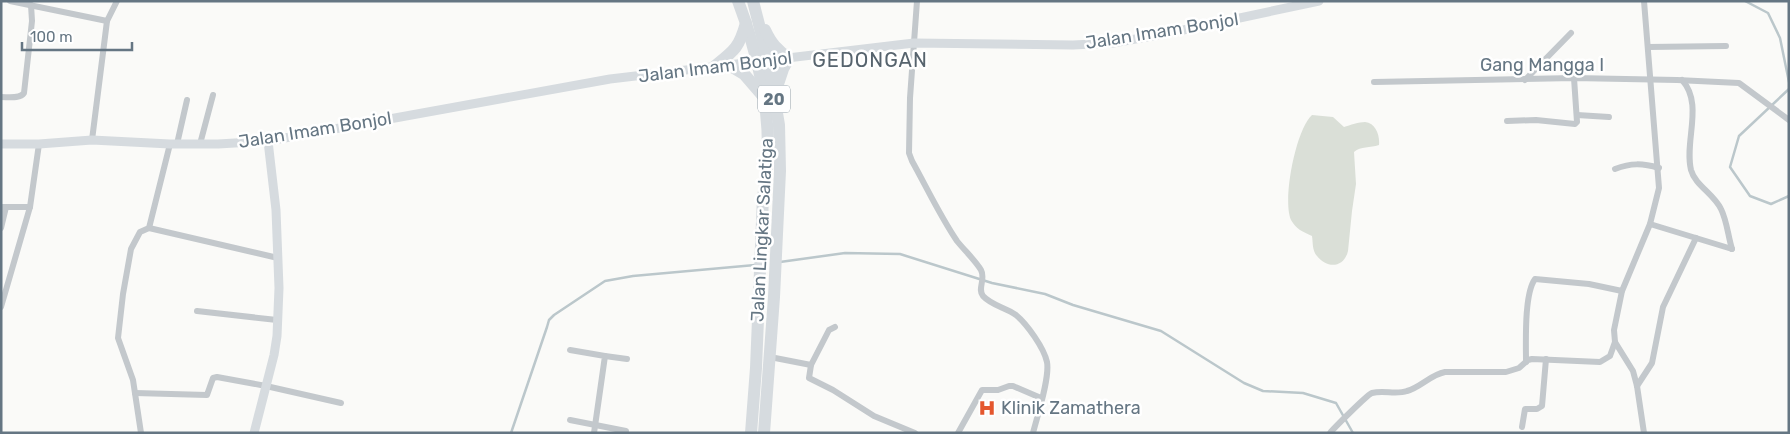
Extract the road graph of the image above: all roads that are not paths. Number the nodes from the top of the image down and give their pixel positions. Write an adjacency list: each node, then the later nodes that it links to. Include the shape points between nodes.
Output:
1 (10, 1): 8 (street)
2 (117, 1): 10 (street)
3 (738, 1): 11 (highway, Jalan Lingkar Salatiga / 20)
4 (917, 1): 13 (street)
5 (1319, 1): 7 (main road, Jalan Imam Bonjol)
6 (1644, 1): 15 (street)
7 (1309, 2): 13 (main road, Jalan Imam Bonjol, via 1113,42 1073,45)
8 (31, 5): 10 (street); 26 (street, via 24,93 22,96)
9 (754, 7): 16 (highway, via 771,42); 17 (highway, Jalan Lingkar Salatiga / 20)
10 (107, 21): 33 (street)
11 (746, 23): 17 (highway, Jalan Lingkar Salatiga / 20); 19 (highway, via 735,50)
12 (1571, 33): 21 (street)
13 (914, 43): 16 (main road, Jalan Imam Bonjol); 64 (street, via 909,153 912,162 940,213 981,270 983,296 1015,315 1032,333 1047,363)
14 (1726, 46): 15 (street)
15 (1648, 47): 22 (street)
16 (789, 58): 17 (main road, Jalan Imam Bonjol); 27 (highway)
17 (763, 61): 18 (main road, Jalan Imam Bonjol); 27 (highway, Jalan Lingkar Salatiga / 20)
18 (729, 64): 19 (main road, Jalan Imam Bonjol); 27 (highway)
19 (715, 66): 34 (main road, Jalan Imam Bonjol, via 610,79)
20 (1574, 78): 21 (street, Gang Mangga I); 22 (street, Gang Mangga I); 29 (street)
21 (1525, 80): 24 (street, Gang Mangga I)
22 (1650, 80): 23 (street, Gang Mangga I); 39 (street)
23 (1682, 80): 32 (street, Gang Mangga I, via 1739,83); 46 (street, via 1689,88 1692,104 1690,168 1722,210 1732,249)
24 (1374, 82)
25 (213, 95): 38 (street)
26 (1, 97)
27 (768, 97): 56 (highway, Jalan Lingkar Salatiga / 20, via 780,125); 73 (highway, Jalan Lingkar Salatiga / 20, via 768,173 763,197)
28 (188, 100): 37 (street)
29 (1577, 115): 30 (street); 31 (street, via 1575,124)
30 (1609, 117)
31 (1507, 120)
32 (1789, 120)
33 (92, 140): 36 (main road, Jalan Imam Bonjol); 37 (main road, Jalan Imam Bonjol)
34 (268, 141): 38 (main road, Jalan Imam Bonjol); 47 (main road)
35 (1, 144): 36 (main road, Jalan Imam Bonjol)
36 (39, 144): 42 (street)
37 (174, 144): 38 (main road, Jalan Imam Bonjol); 45 (street)
38 (200, 144)
39 (1659, 168): 40 (street, via 1630,164); 43 (street, via 1658,198)
40 (1615, 169)
41 (4, 207): 42 (street); 44 (street)
42 (30, 207): 49 (street)
43 (1650, 224): 46 (street); 48 (street)
44 (1, 228)
45 (149, 228): 47 (street); 63 (street, via 140,232 131,249 119,325 118,338)
46 (1696, 238): 62 (street, via 1663,307 1652,363)
47 (278, 258): 51 (main road)
48 (1622, 291): 53 (street, via 1614,330); 59 (street, via 1535,279 1527,315)
49 (1, 307)
50 (197, 311): 51 (street)
51 (277, 320): 61 (main road, via 274,355)
52 (835, 327): 60 (street, via 829,330)
53 (1615, 342): 58 (street, via 1610,356 1600,362); 62 (street, via 1633,371)
54 (570, 350): 55 (street)
55 (606, 356): 57 (street); 67 (street)
56 (770, 357): 60 (street); 74 (highway, Jalan Lingkar Salatiga / 20)
57 (627, 359)
58 (1546, 359): 59 (street); 68 (street, via 1542,406 1525,409)
59 (1526, 362): 78 (street, via 1513,372 1445,372 1405,392 1370,393)
60 (812, 366): 75 (street, via 808,375 810,379 874,416)
61 (266, 386): 63 (street, via 216,377 207,395); 65 (street); 71 (main road)
62 (1637, 386): 79 (street)
63 (135, 393): 70 (street)
64 (1041, 398): 76 (street, via 1013,386 982,390); 77 (street)
65 (341, 403)
66 (570, 420): 67 (street)
67 (595, 425): 69 (street); 72 (street)
68 (1522, 427)
69 (626, 430)
70 (141, 433)
71 (254, 433)
72 (594, 433)
73 (750, 433)
74 (764, 433)
75 (915, 433)
76 (958, 433)
77 (1033, 433)
78 (1330, 433)
79 (1644, 433)

